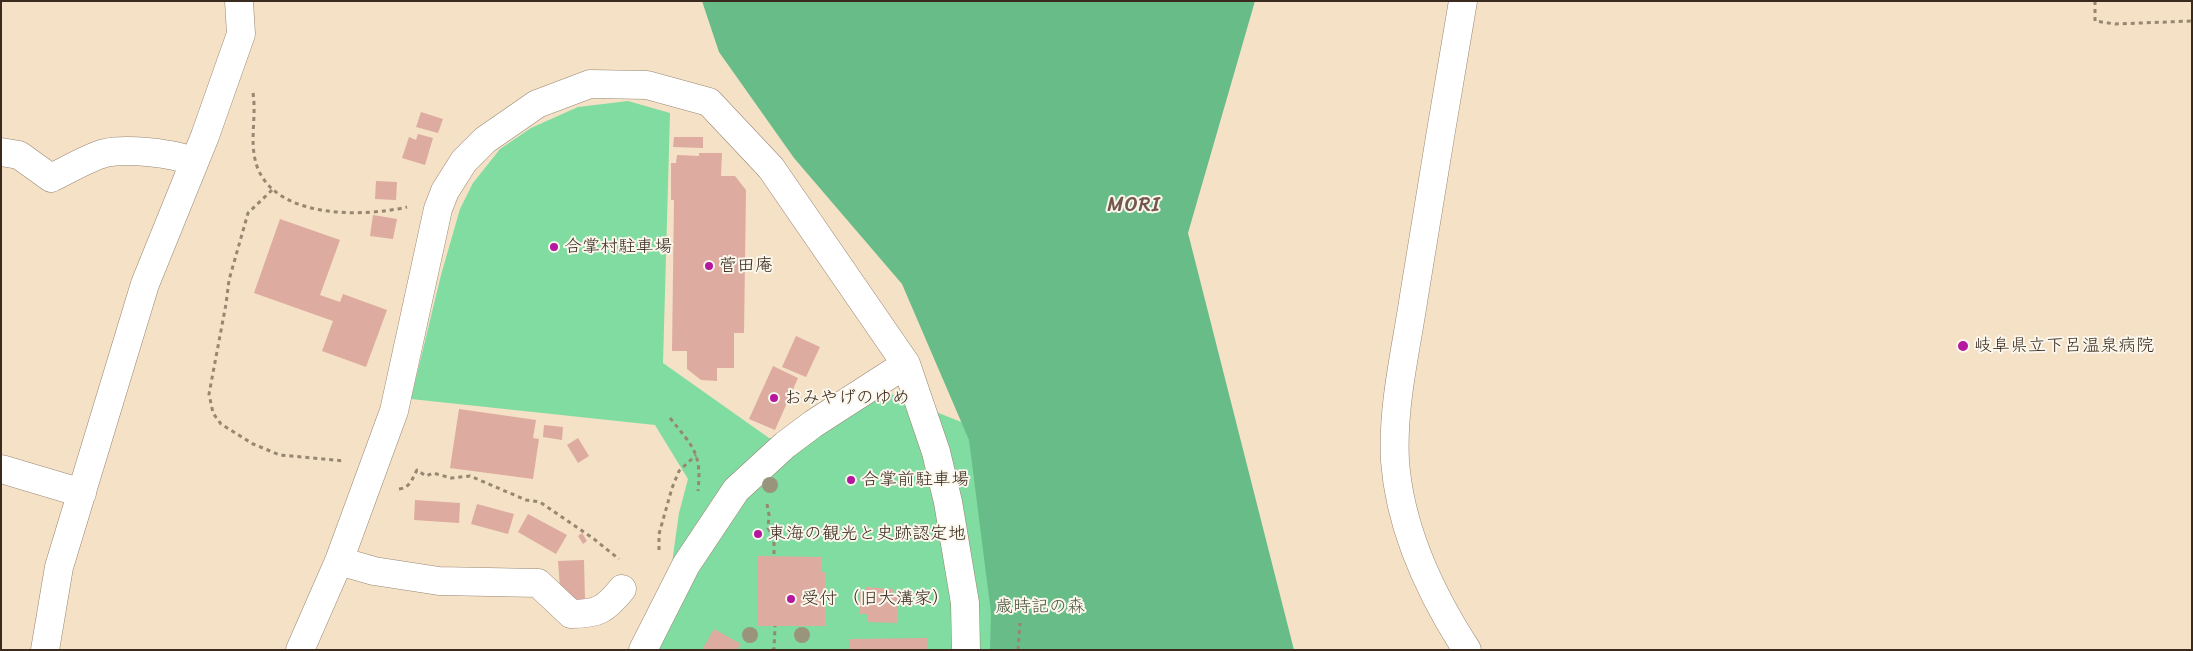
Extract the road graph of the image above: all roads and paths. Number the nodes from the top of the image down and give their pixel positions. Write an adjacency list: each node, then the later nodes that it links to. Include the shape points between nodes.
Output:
1 (239, 1): 7 (street, via 241,34)
2 (1463, 1): 29 (street, via 1396,412 1396,461 1409,535 1428,582)
3 (2095, 1): 4 (path, via 2095,21 2115,24)
4 (2192, 21)
5 (253, 89): 8 (path, via 252,144 258,169)
6 (1, 152): 7 (street, via 19,155 51,178 104,154 120,151 181,156)
7 (194, 162): 14 (street, via 145,284)
8 (272, 190): 9 (path, via 323,212 395,209); 13 (path, via 248,212 229,280 209,394 213,413 221,424 280,455 357,462)
9 (445, 191): 10 (street, via 464,161 485,140 537,104 590,84 646,85 709,102 771,168); 13 (street, via 438,209 394,411)
10 (906, 364): 25 (street, via 785,445 736,490 686,565); 27 (street, via 936,452 948,502 965,604)
11 (670, 418): 18 (path, via 696,454 679,471 672,488 659,534)
12 (1, 469): 14 (street)
13 (372, 475): 16 (path, via 404,488 413,480 417,470 426,476 434,473 451,478 470,476 543,504); 19 (street)
14 (82, 492): 23 (street, via 59,567)
15 (769, 515): 17 (path, via 768,528 774,538)
16 (590, 536)
17 (774, 557)
18 (657, 558)
19 (339, 561): 20 (street, via 439,581 538,583 571,614 591,614 609,605); 24 (street)
20 (622, 589)
21 (1020, 623): 28 (path)
22 (775, 626): 26 (path)
23 (45, 650)
24 (300, 650)
25 (643, 650)
26 (774, 650)
27 (966, 650)
28 (1018, 650)
29 (1467, 650)

